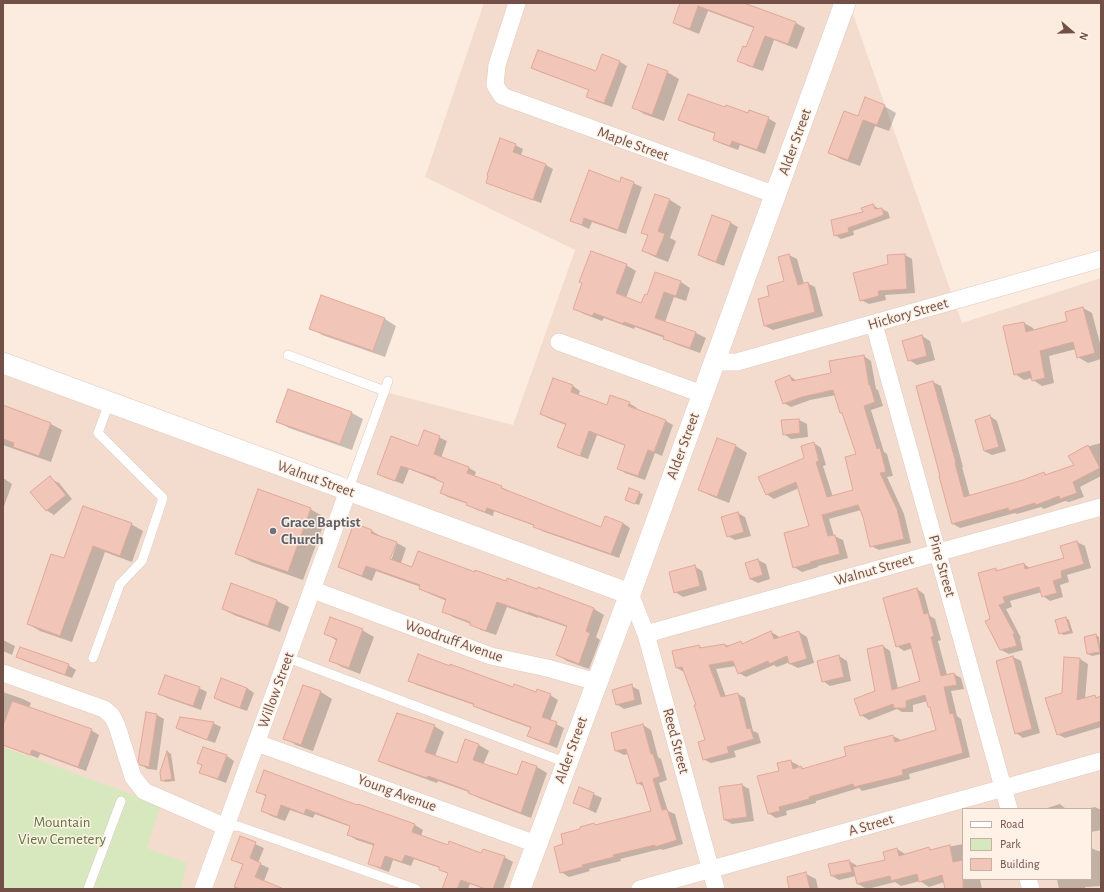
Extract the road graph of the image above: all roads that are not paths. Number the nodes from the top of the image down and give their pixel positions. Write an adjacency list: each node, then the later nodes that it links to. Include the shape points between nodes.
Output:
1 (517, 3): 3 (street, Maple Street, via 496,65 495,85 502,96)
2 (845, 3): 3 (street, Alder Street)
3 (776, 195): 8 (street, Alder Street)
4 (1101, 259): 5 (street, Hickory Street)
5 (874, 324): 8 (street, Hickory Street, via 738,362); 16 (street, Pine Street)
6 (559, 342): 12 (street)
7 (288, 355): 11 (lane)
8 (714, 362): 12 (street, Alder Street)
9 (3, 363): 13 (street, Walnut Street)
10 (388, 381): 11 (lane)
11 (385, 391): 14 (lane)
12 (702, 394): 18 (street, Alder Street)
13 (109, 403): 14 (street, Walnut Street); 20 (lane, via 98,433 163,498 142,561 120,584)
14 (348, 491): 17 (street, Willow Street); 18 (street, Walnut Street)
15 (1101, 507): 16 (street, Walnut Street)
16 (938, 552): 19 (street, Walnut Street); 27 (street, Pine Street)
17 (313, 590): 21 (street, Willow Street); 23 (street, Woodruff Avenue, via 491,656)
18 (630, 594): 19 (street, Reed Street); 23 (street, Alder Street)
19 (646, 634): 32 (street, Reed Street)
20 (94, 658)
21 (288, 658): 24 (street, Willow Street); 26 (lane)
22 (3, 673): 30 (street, via 104,709 112,716 117,726 133,777 144,791)
23 (597, 682): 26 (street, Alder Street)
24 (257, 743): 30 (street, Willow Street); 31 (street, Young Avenue)
25 (1101, 761): 27 (street, A Street)
26 (567, 763): 31 (street, Alder Street)
27 (1003, 788): 29 (street, Pine Street); 32 (street, A Street)
28 (121, 801): 33 (lane)
29 (1009, 808)
30 (226, 827): 34 (street, Willow Street); 35 (lane, via 238,826)
31 (536, 844): 36 (street, Alder Street)
32 (711, 870): 37 (street, A Street); 38 (street, Reed Street)
33 (88, 889)
34 (203, 889)
35 (416, 889)
36 (520, 889)
37 (640, 889)
38 (716, 889)

